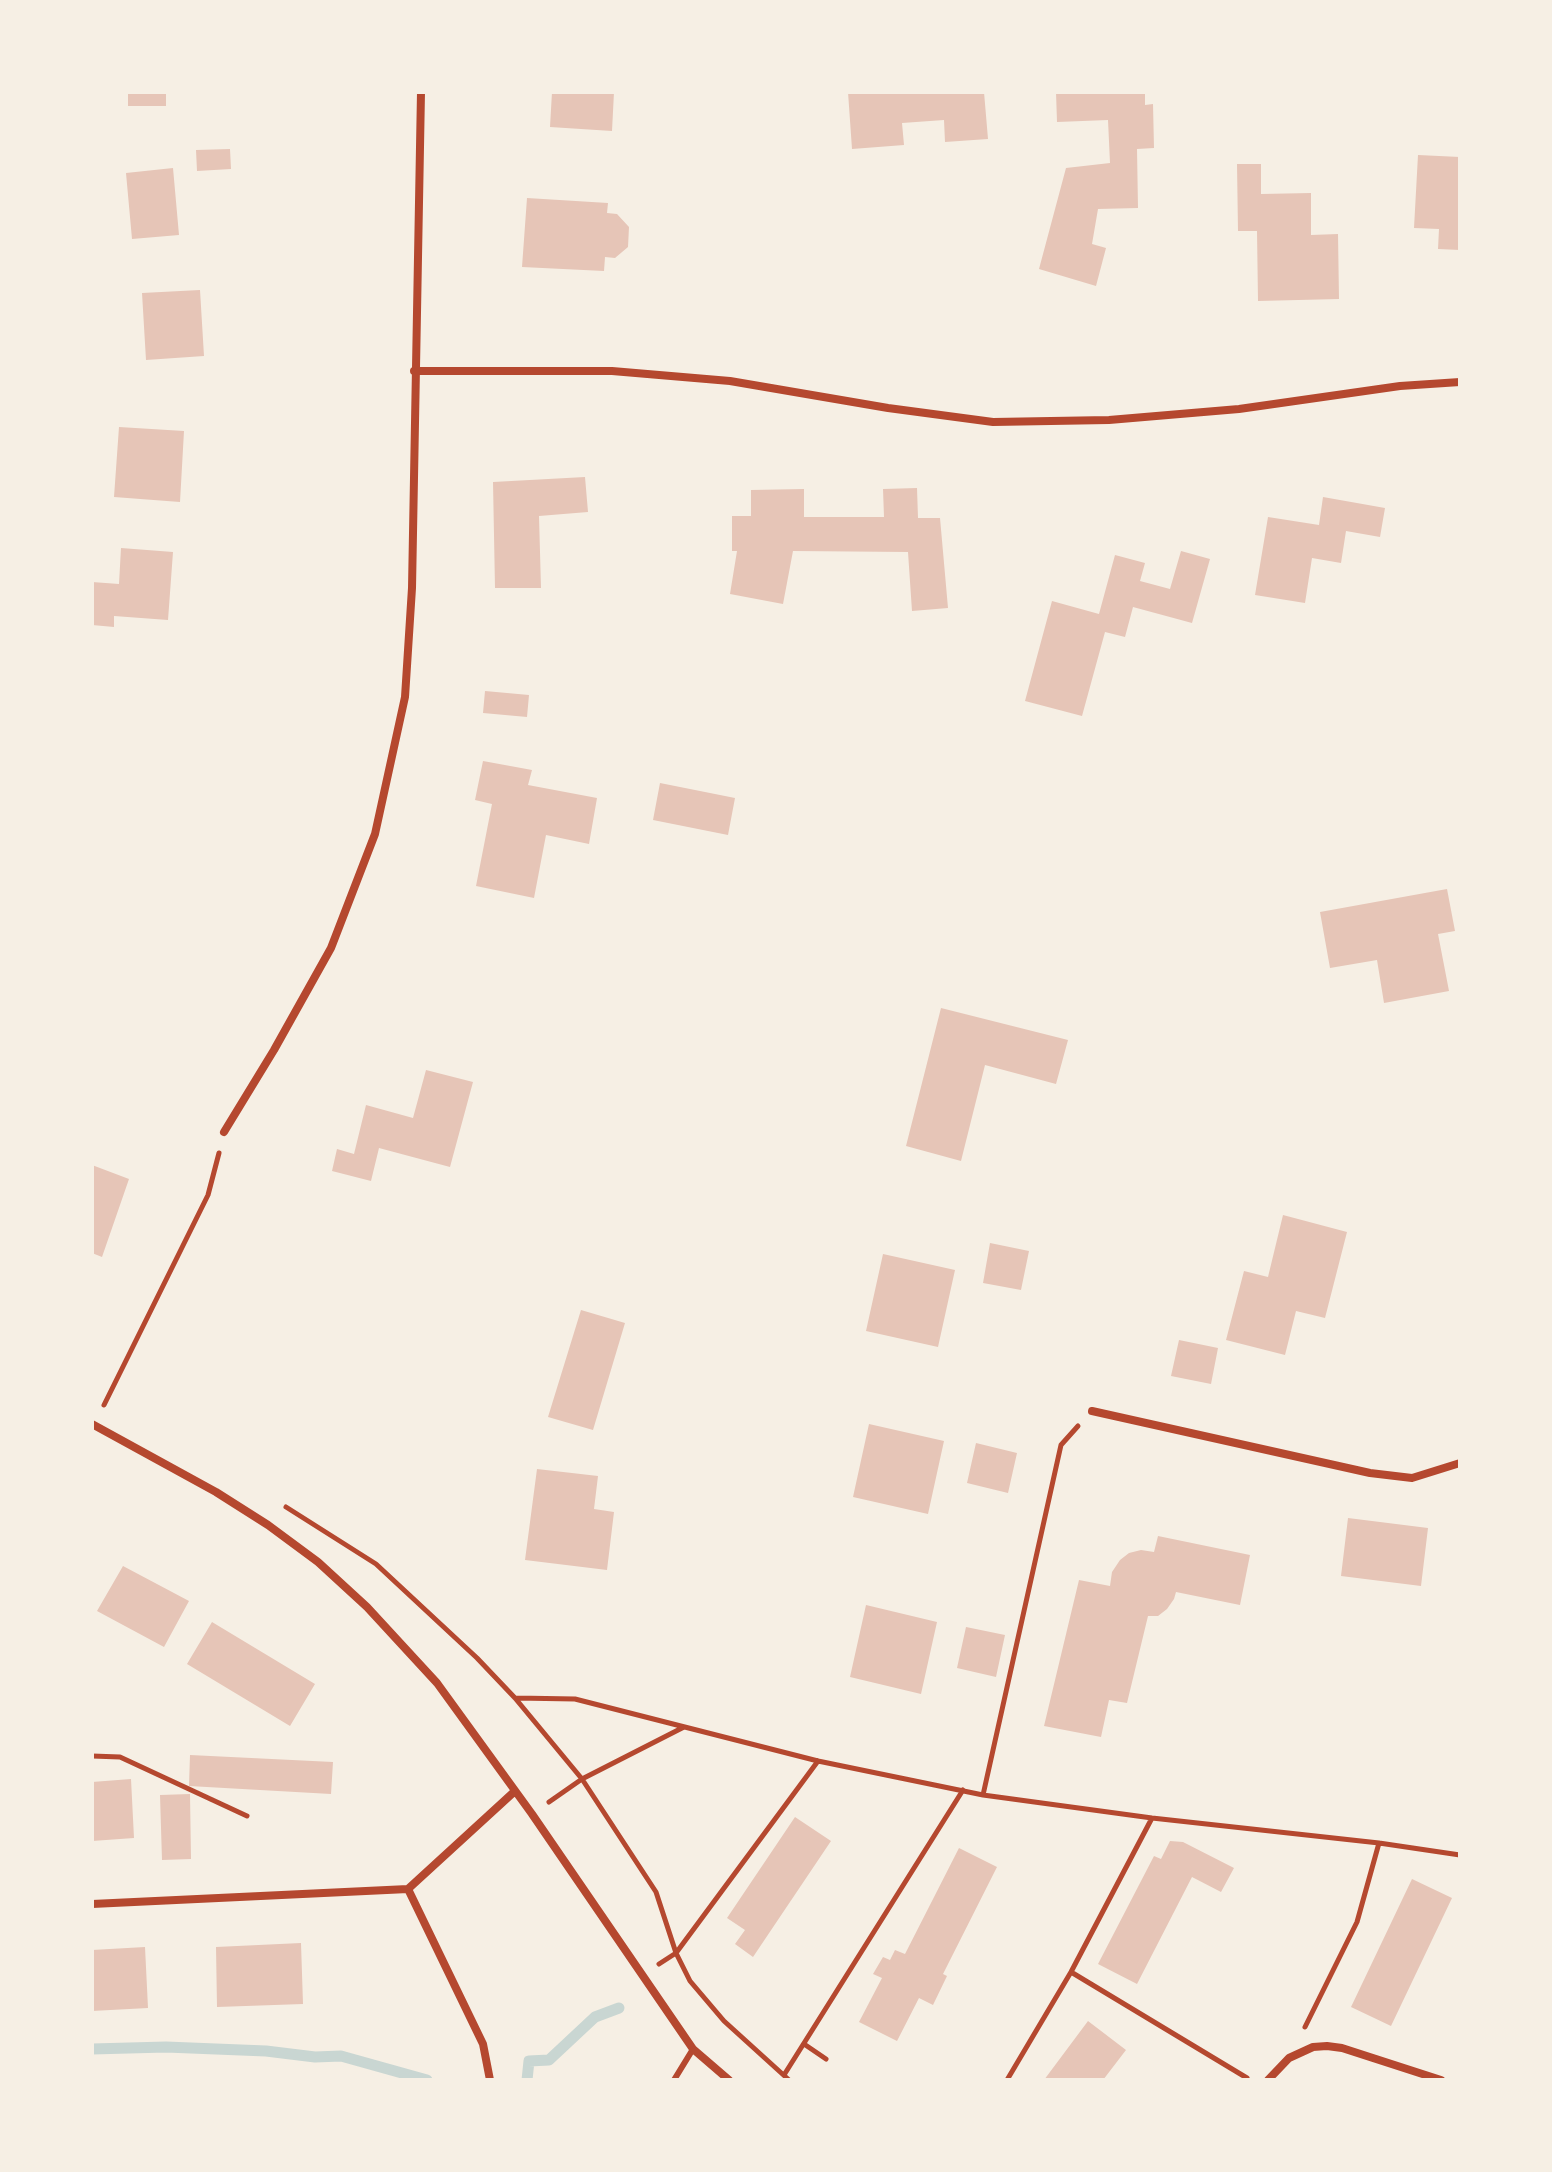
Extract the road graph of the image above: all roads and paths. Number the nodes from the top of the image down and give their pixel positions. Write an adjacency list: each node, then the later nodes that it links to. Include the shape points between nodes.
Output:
1 (421, 92): 2 (street)
2 (414, 371): 3 (street, via 612,371 730,381 993,422 1109,420 1239,409); 4 (street, via 405,697 375,834 331,948)
3 (1460, 382)
4 (224, 1132): 5 (path, via 208,1195)
5 (103, 1406)
6 (1092, 1411): 8 (street, via 1370,1473 1412,1478); 15 (path, via 1061,1445)
7 (92, 1424): 14 (street, via 216,1492 318,1562 437,1683)
8 (1460, 1463)
9 (515, 1698): 10 (path, via 575,1699)
10 (685, 1727): 12 (path); 16 (path, via 582,1779)
11 (92, 1756): 17 (path, via 120,1757)
12 (818, 1761): 13 (path); 24 (path, via 676,1953)
13 (963, 1790): 15 (path); 26 (path)
14 (515, 1791): 16 (street); 21 (street)
15 (983, 1795): 18 (path)
16 (532, 1814): 24 (street)
17 (247, 1816)
18 (1152, 1818): 19 (path); 23 (path)
19 (1379, 1843): 20 (path); 25 (path, via 1357,1922)
20 (1460, 1855)
21 (408, 1889): 22 (street); 31 (street, via 483,2044)
22 (92, 1904)
23 (1071, 1972): 30 (path); 34 (path)
24 (642, 1975): 27 (street)
25 (1305, 2028)
26 (804, 2044): 28 (path); 29 (path)
27 (693, 2049): 32 (lane); 33 (street)
28 (826, 2059)
29 (784, 2075)
30 (1247, 2078)
31 (490, 2080)
32 (674, 2080)
33 (729, 2080)
34 (1007, 2080)
35 (1268, 2080): 36 (street, via 1289,2058 1327,2046)
36 (1441, 2080)

